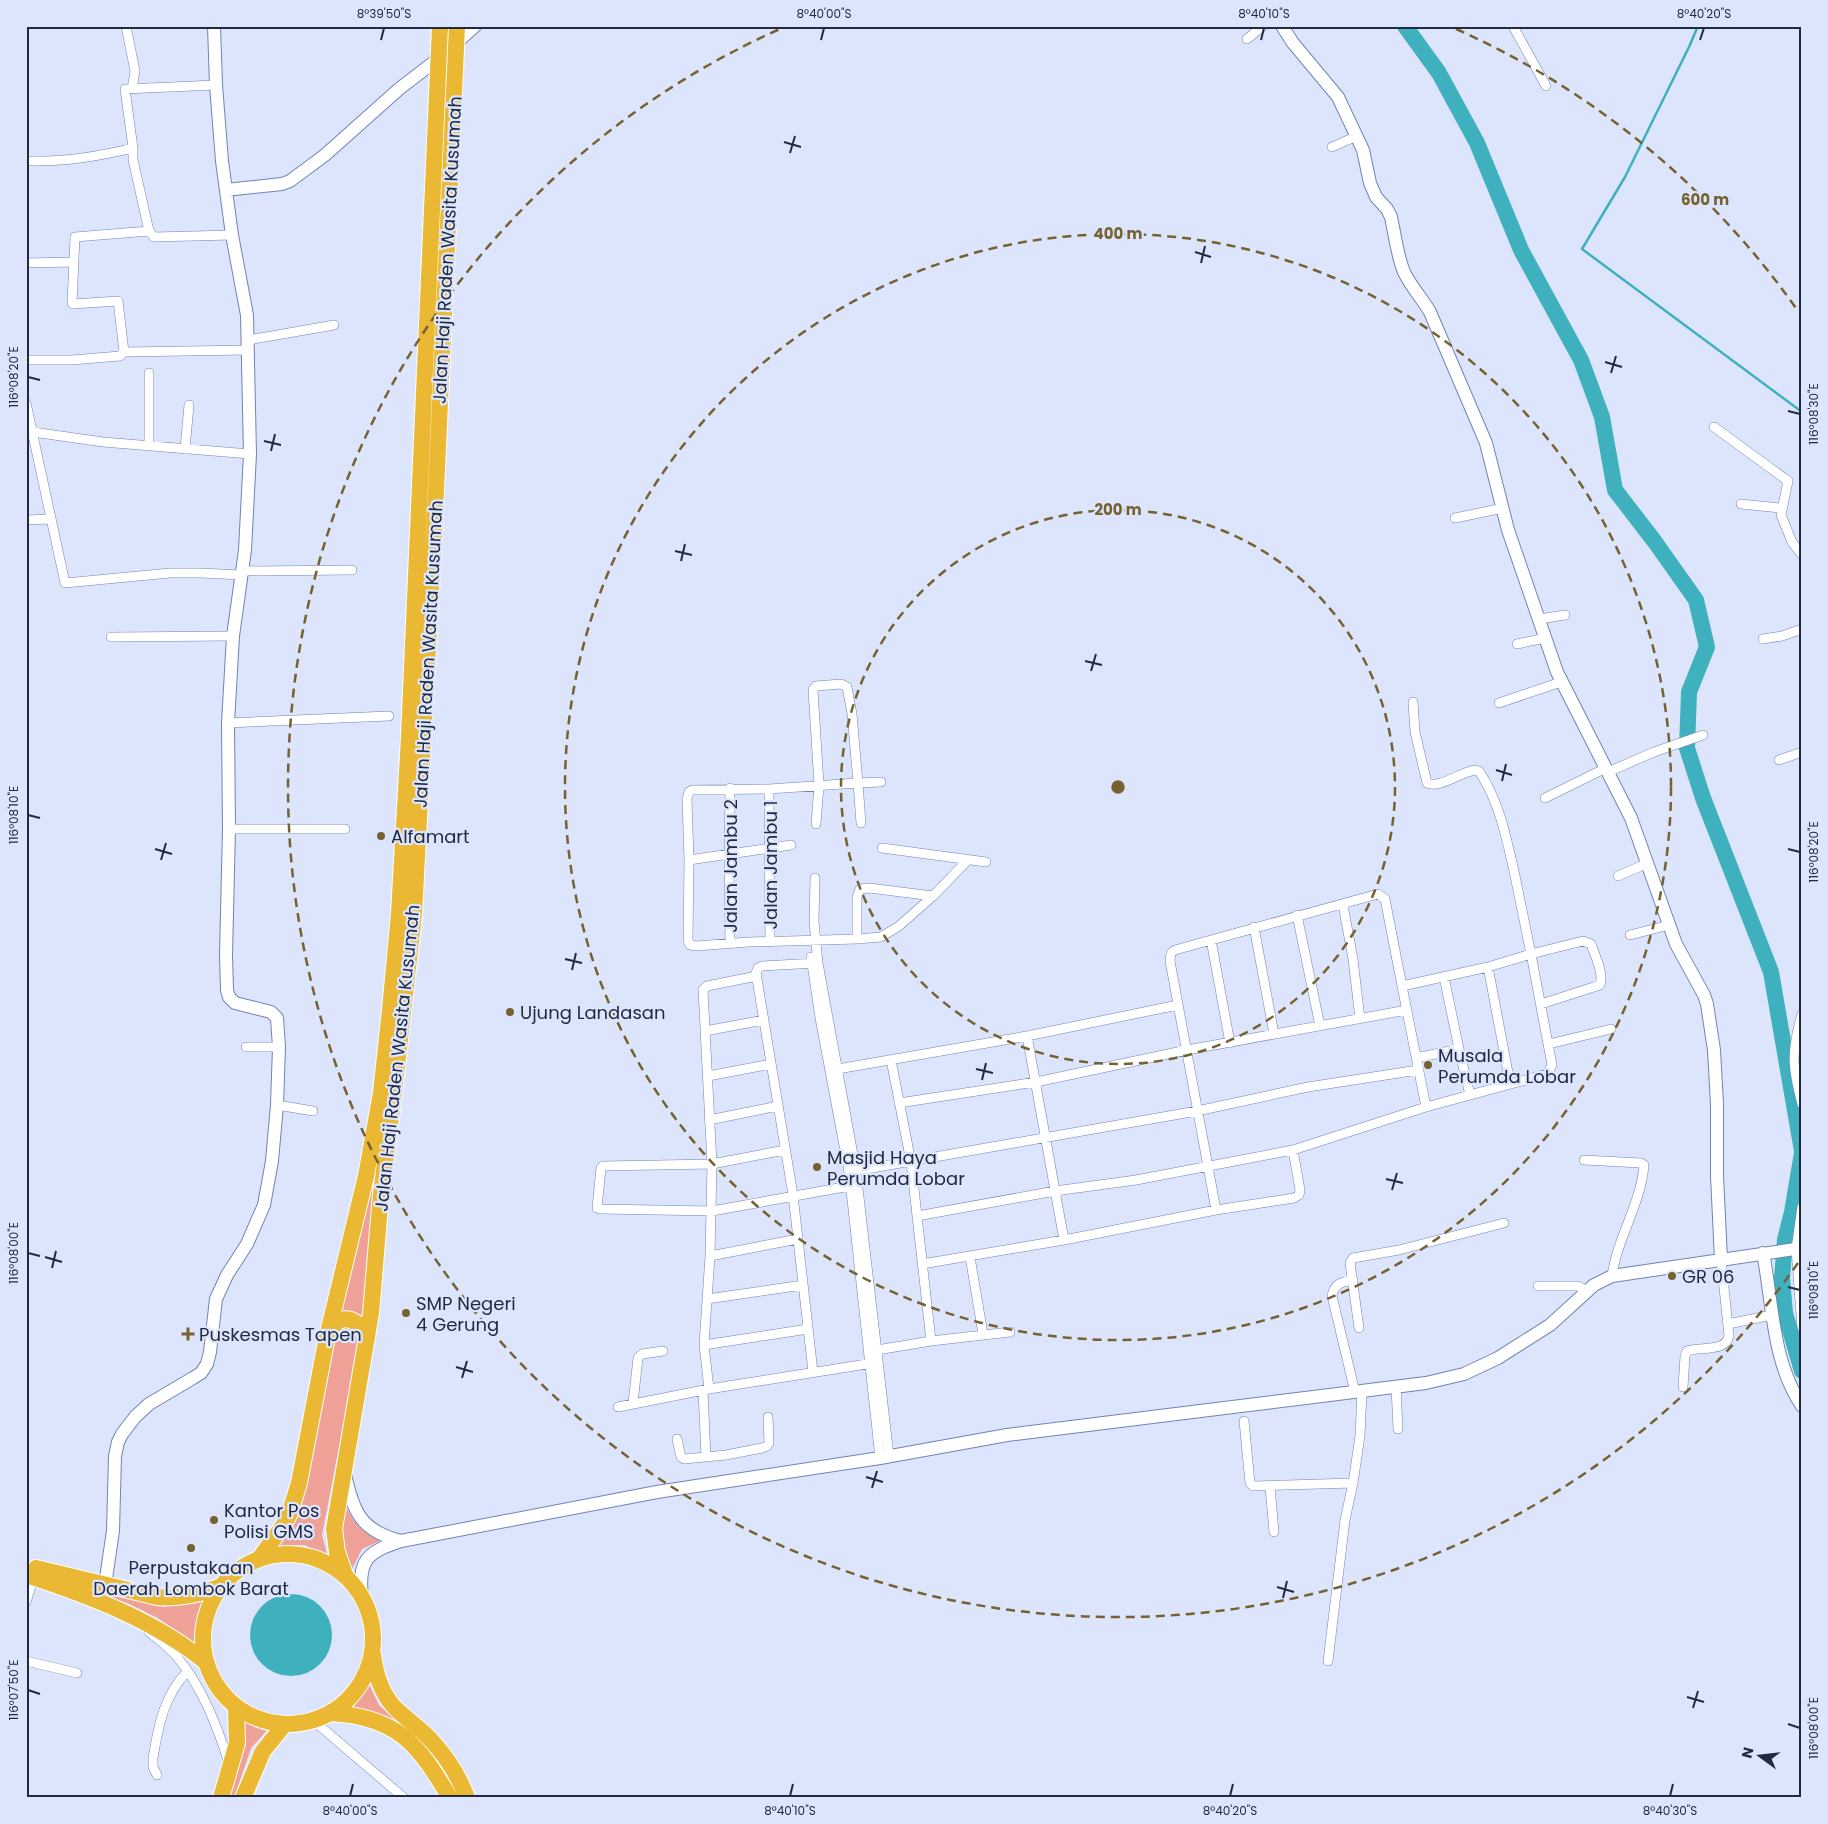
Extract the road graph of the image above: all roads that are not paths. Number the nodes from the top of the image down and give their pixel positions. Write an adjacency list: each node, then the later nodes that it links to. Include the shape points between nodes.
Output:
1 (126, 26): 14 (street, via 134,71)
2 (214, 26): 12 (street)
3 (440, 26): 11 (highway, Jalan Haji Raden Wasita Kusumah)
4 (457, 26): 10 (highway, Jalan Haji Raden Wasita Kusumah)
5 (475, 26): 10 (street)
6 (1263, 26): 9 (street)
7 (1282, 26): 17 (street, via 1338,97)
8 (1513, 26): 13 (street)
9 (1247, 39)
10 (456, 43): 16 (highway, Jalan Haji Raden Wasita Kusumah)
11 (438, 59): 15 (highway, Jalan Haji Raden Wasita Kusumah); 21 (street, via 290,181)
12 (216, 85): 14 (street); 21 (street)
13 (1546, 86)
14 (132, 89): 19 (street, via 125,90)
15 (437, 111): 16 (highway); 86 (highway, Jalan Haji Raden Wasita Kusumah, via 409,738)
16 (454, 111): 86 (highway, Jalan Haji Raden Wasita Kusumah)
17 (1358, 136): 18 (street); 40 (street, via 1370,184 1391,217 1404,270 1430,312 1486,442)
18 (1332, 147)
19 (133, 148): 20 (street, via 95,157); 22 (street)
20 (26, 162)
21 (226, 190): 23 (street)
22 (149, 230): 23 (street, via 154,237); 24 (street, via 75,237)
23 (232, 235): 27 (street, via 247,315)
24 (73, 262): 25 (street); 28 (street, via 73,304 118,301)
25 (26, 263)
26 (334, 325): 27 (street)
27 (248, 345): 28 (street); 37 (street)
28 (124, 352): 29 (street, via 120,356 72,360)
29 (26, 360)
30 (149, 373): 35 (street)
31 (26, 403): 34 (street)
32 (189, 405): 36 (street)
33 (1714, 427): 39 (street, via 1788,481)
34 (30, 432): 35 (street); 42 (street)
35 (149, 446): 36 (street)
36 (185, 449): 37 (street)
37 (250, 454): 46 (street)
38 (1741, 504): 39 (street)
39 (1781, 508): 44 (street, via 1792,542)
40 (1499, 509): 41 (street); 48 (street)
41 (1455, 518)
42 (51, 519): 43 (street); 46 (street, via 65,583 170,573)
43 (26, 520)
44 (1802, 555)
45 (352, 570): 46 (street)
46 (241, 573): 50 (street)
47 (1565, 615): 48 (street)
48 (1539, 619): 52 (street)
49 (1802, 629): 53 (street)
50 (233, 636): 51 (street); 59 (street)
51 (110, 637)
52 (1545, 638): 54 (street); 55 (street)
53 (1763, 639)
54 (1516, 644)
55 (1557, 683): 57 (street); 63 (street)
56 (1413, 702): 96 (street, via 1415,732 1427,783 1439,784 1475,770 1489,787 1503,825)
57 (1499, 703)
58 (389, 716): 59 (street)
59 (228, 723): 72 (street)
60 (1702, 735): 63 (street)
61 (1802, 752): 62 (street)
62 (1779, 760)
63 (1604, 770): 69 (street); 81 (street, via 1638,833)
64 (881, 782): 65 (street)
65 (858, 783): 66 (street); 66 (street, via 852,714 846,687 841,684 814,688); 70 (street)
66 (819, 785): 68 (street); 71 (street)
67 (730, 788): 68 (street); 77 (street, Jalan Jambu 2); 78 (street, via 689,792)
68 (769, 789): 75 (street, Jalan Jambu 1)
69 (1545, 798)
70 (861, 822)
71 (816, 824)
72 (229, 829): 73 (street); 116 (street, via 227,990 235,1003 274,1015 278,1021)
73 (345, 829)
74 (790, 845): 75 (street)
75 (769, 848): 77 (street); 94 (street, Jalan Jambu 1)
76 (882, 848): 79 (street)
77 (729, 854): 78 (street); 95 (street, Jalan Jambu 2)
78 (690, 860): 95 (street, via 688,940 691,946)
79 (967, 861): 80 (street); 84 (street)
80 (986, 862)
81 (1644, 865): 82 (street); 89 (street)
82 (1618, 876)
83 (815, 878): 92 (street)
84 (933, 896): 91 (street, via 885,935); 91 (street, via 860,889 857,897)
85 (1342, 905): 87 (street); 101 (street, via 1378,894 1384,898); 106 (street)
86 (406, 914): 173 (highway, Jalan Haji Raden Wasita Kusumah, via 366,1176); 174 (highway, Jalan Haji Raden Wasita Kusumah, via 394,1093)
87 (1297, 915): 88 (street); 108 (street)
88 (1254, 927): 93 (street); 111 (street)
89 (1665, 927): 90 (street); 158 (street, via 1704,995 1710,1018 1717,1104)
90 (1630, 935)
91 (857, 939): 92 (street)
92 (813, 940): 94 (street); 97 (street)
93 (1211, 940): 103 (street, via 1175,950 1170,955); 113 (street)
94 (770, 941): 95 (street)
95 (730, 943)
96 (1531, 954): 98 (street); 102 (street); 102 (street, via 1588,942 1602,979 1598,986)
97 (815, 963): 99 (street, via 762,966 757,969); 122 (street)
98 (1488, 967): 100 (street); 126 (street)
99 (757, 976): 107 (street); 110 (street, via 704,987)
100 (1444, 977): 101 (street); 117 (street)
101 (1402, 986): 104 (street)
102 (1541, 1004): 114 (street)
103 (1178, 1005): 112 (street); 118 (street)
104 (1406, 1010): 106 (street); 119 (street)
105 (1802, 1014): 129 (street, via 1794,1058)
106 (1360, 1019): 108 (street)
107 (764, 1020): 110 (street); 121 (street)
108 (1320, 1026): 111 (street)
109 (1611, 1029): 114 (street)
110 (705, 1031): 124 (street)
111 (1274, 1034): 113 (street)
112 (1027, 1036): 120 (street); 125 (street)
113 (1230, 1042): 118 (street)
114 (1549, 1044): 126 (street, via 1552,1065 1549,1072)
115 (246, 1047): 116 (street)
116 (279, 1047): 130 (street)
117 (1459, 1049): 119 (street); 127 (street)
118 (1187, 1050): 125 (street); 133 (street)
119 (1416, 1058): 123 (street)
120 (891, 1060): 122 (street); 128 (street)
121 (771, 1064): 124 (street); 131 (street)
122 (834, 1070): 143 (street)
123 (1418, 1070): 132 (street); 133 (street, via 1308,1087)
124 (708, 1076): 135 (street)
125 (1036, 1082): 128 (street); 136 (street)
126 (1510, 1083): 127 (street)
127 (1470, 1095): 132 (street)
128 (900, 1103): 140 (street)
129 (1802, 1104)
130 (277, 1105): 134 (street); 203 (street, via 264,1205 216,1300 207,1364 201,1373 142,1411 118,1442)
131 (778, 1106): 135 (street); 137 (street)
132 (1426, 1107): 138 (street)
133 (1198, 1110): 136 (street); 142 (street)
134 (313, 1111)
135 (709, 1120): 141 (street)
136 (1046, 1137): 140 (street); 145 (street)
137 (785, 1150): 141 (street); 146 (street)
138 (1293, 1150): 142 (street); 148 (street, via 1300,1190 1297,1196)
139 (1584, 1160): 160 (street, via 1641,1163 1644,1166)
140 (911, 1162): 143 (street); 150 (street)
141 (712, 1164): 149 (street); 149 (street, via 603,1166 597,1206 599,1209)
142 (1208, 1166): 145 (street); 148 (street)
143 (852, 1172): 144 (street); 178 (street)
144 (850, 1186): 146 (street); 178 (street)
145 (1055, 1191): 150 (street); 153 (street)
146 (792, 1195): 149 (street); 152 (street)
147 (1802, 1207): 154 (street)
148 (1216, 1210): 153 (street)
149 (712, 1211): 156 (street)
150 (917, 1216): 159 (street)
151 (1504, 1223): 161 (street, via 1399,1250 1353,1258 1350,1263)
152 (798, 1239): 156 (street); 162 (street)
153 (1064, 1240): 157 (street)
154 (1796, 1249): 155 (street); 168 (street)
155 (1766, 1253): 158 (street); 166 (street)
156 (710, 1256): 165 (street)
157 (970, 1257): 159 (street); 172 (street)
158 (1717, 1260): 160 (street); 167 (street)
159 (922, 1264): 175 (street)
160 (1612, 1276): 164 (street)
161 (1353, 1280): 169 (street); 184 (street, via 1339,1283 1332,1296)
162 (803, 1285): 165 (street); 170 (street)
163 (1538, 1286): 164 (street, via 1578,1286)
164 (1587, 1291): 181 (street, via 1550,1326 1483,1366 1443,1379)
165 (707, 1299): 176 (street)
166 (1772, 1315): 167 (street); 186 (street, via 1785,1371)
167 (1728, 1324): 182 (street, via 1729,1336 1723,1346 1687,1351)
168 (1802, 1327)
169 (1359, 1328)
170 (808, 1329): 176 (street); 180 (street)
171 (1010, 1332): 172 (street)
172 (983, 1334): 175 (street)
173 (326, 1338): 174 (highway, via 336,1323 345,1320 362,1326); 199 (highway, Jalan Haji Raden Wasita Kusumah, via 299,1483 283,1526)
174 (368, 1340): 194 (highway, Jalan Haji Raden Wasita Kusumah)
175 (931, 1341): 178 (street)
176 (704, 1345): 183 (street)
177 (663, 1351): 185 (street, via 642,1354 638,1358)
178 (873, 1351): 179 (street)
179 (874, 1363): 180 (street); 193 (street)
180 (813, 1372): 183 (street)
181 (1396, 1386): 184 (street); 190 (street)
182 (1684, 1387)
183 (706, 1390): 185 (street); 192 (street)
184 (1358, 1391): 193 (street, via 1007,1436); 195 (street, via 1360,1436)
185 (633, 1404): 187 (street)
186 (1802, 1406)
187 (618, 1407)
188 (768, 1417): 192 (street, via 767,1446)
189 (1244, 1422): 196 (street, via 1250,1483 1254,1487)
190 (1398, 1429)
191 (677, 1439): 192 (street, via 682,1458)
192 (706, 1457)
193 (884, 1457): 198 (street, via 657,1492)
194 (344, 1466): 198 (street, via 352,1502 363,1520 376,1533); 201 (highway, Jalan Haji Raden Wasita Kusumah, via 334,1530)
195 (1353, 1483): 196 (street); 210 (street, via 1344,1520)
196 (1270, 1487): 197 (street)
197 (1274, 1532)
198 (401, 1541): 205 (street, via 368,1557 361,1574)
199 (259, 1559): 201 (highway, via 281,1554 304,1555 326,1562); 204 (highway, via 238,1570)
200 (29, 1573): 202 (highway); 206 (street)
201 (345, 1575): 205 (highway)
202 (64, 1580): 203 (highway); 207 (highway)
203 (105, 1585): 204 (highway, via 176,1598)
204 (222, 1586): 211 (highway, via 204,1627)
205 (362, 1597): 208 (highway, via 370,1615)
206 (26, 1602)
207 (128, 1614): 211 (highway, via 154,1626); 213 (street, via 167,1647)
208 (372, 1653): 215 (highway, via 365,1677 350,1698); 224 (highway, via 379,1684 390,1702 430,1738 447,1760)
209 (26, 1661): 212 (street)
210 (1328, 1661)
211 (207, 1663): 214 (highway, via 216,1685)
212 (77, 1672)
213 (187, 1672): 218 (street, via 219,1730); 219 (street, via 177,1681 166,1701 152,1758)
214 (236, 1707): 217 (highway, via 256,1718); 218 (highway, via 238,1734)
215 (331, 1713): 216 (highway); 223 (highway, via 367,1718 394,1730 423,1756)
216 (314, 1721): 217 (highway); 222 (street)
217 (285, 1724): 221 (highway, via 263,1751)
218 (230, 1768): 220 (highway)
219 (157, 1775)
220 (221, 1798)
221 (243, 1798)
222 (404, 1798)
223 (450, 1798)
224 (467, 1798)

